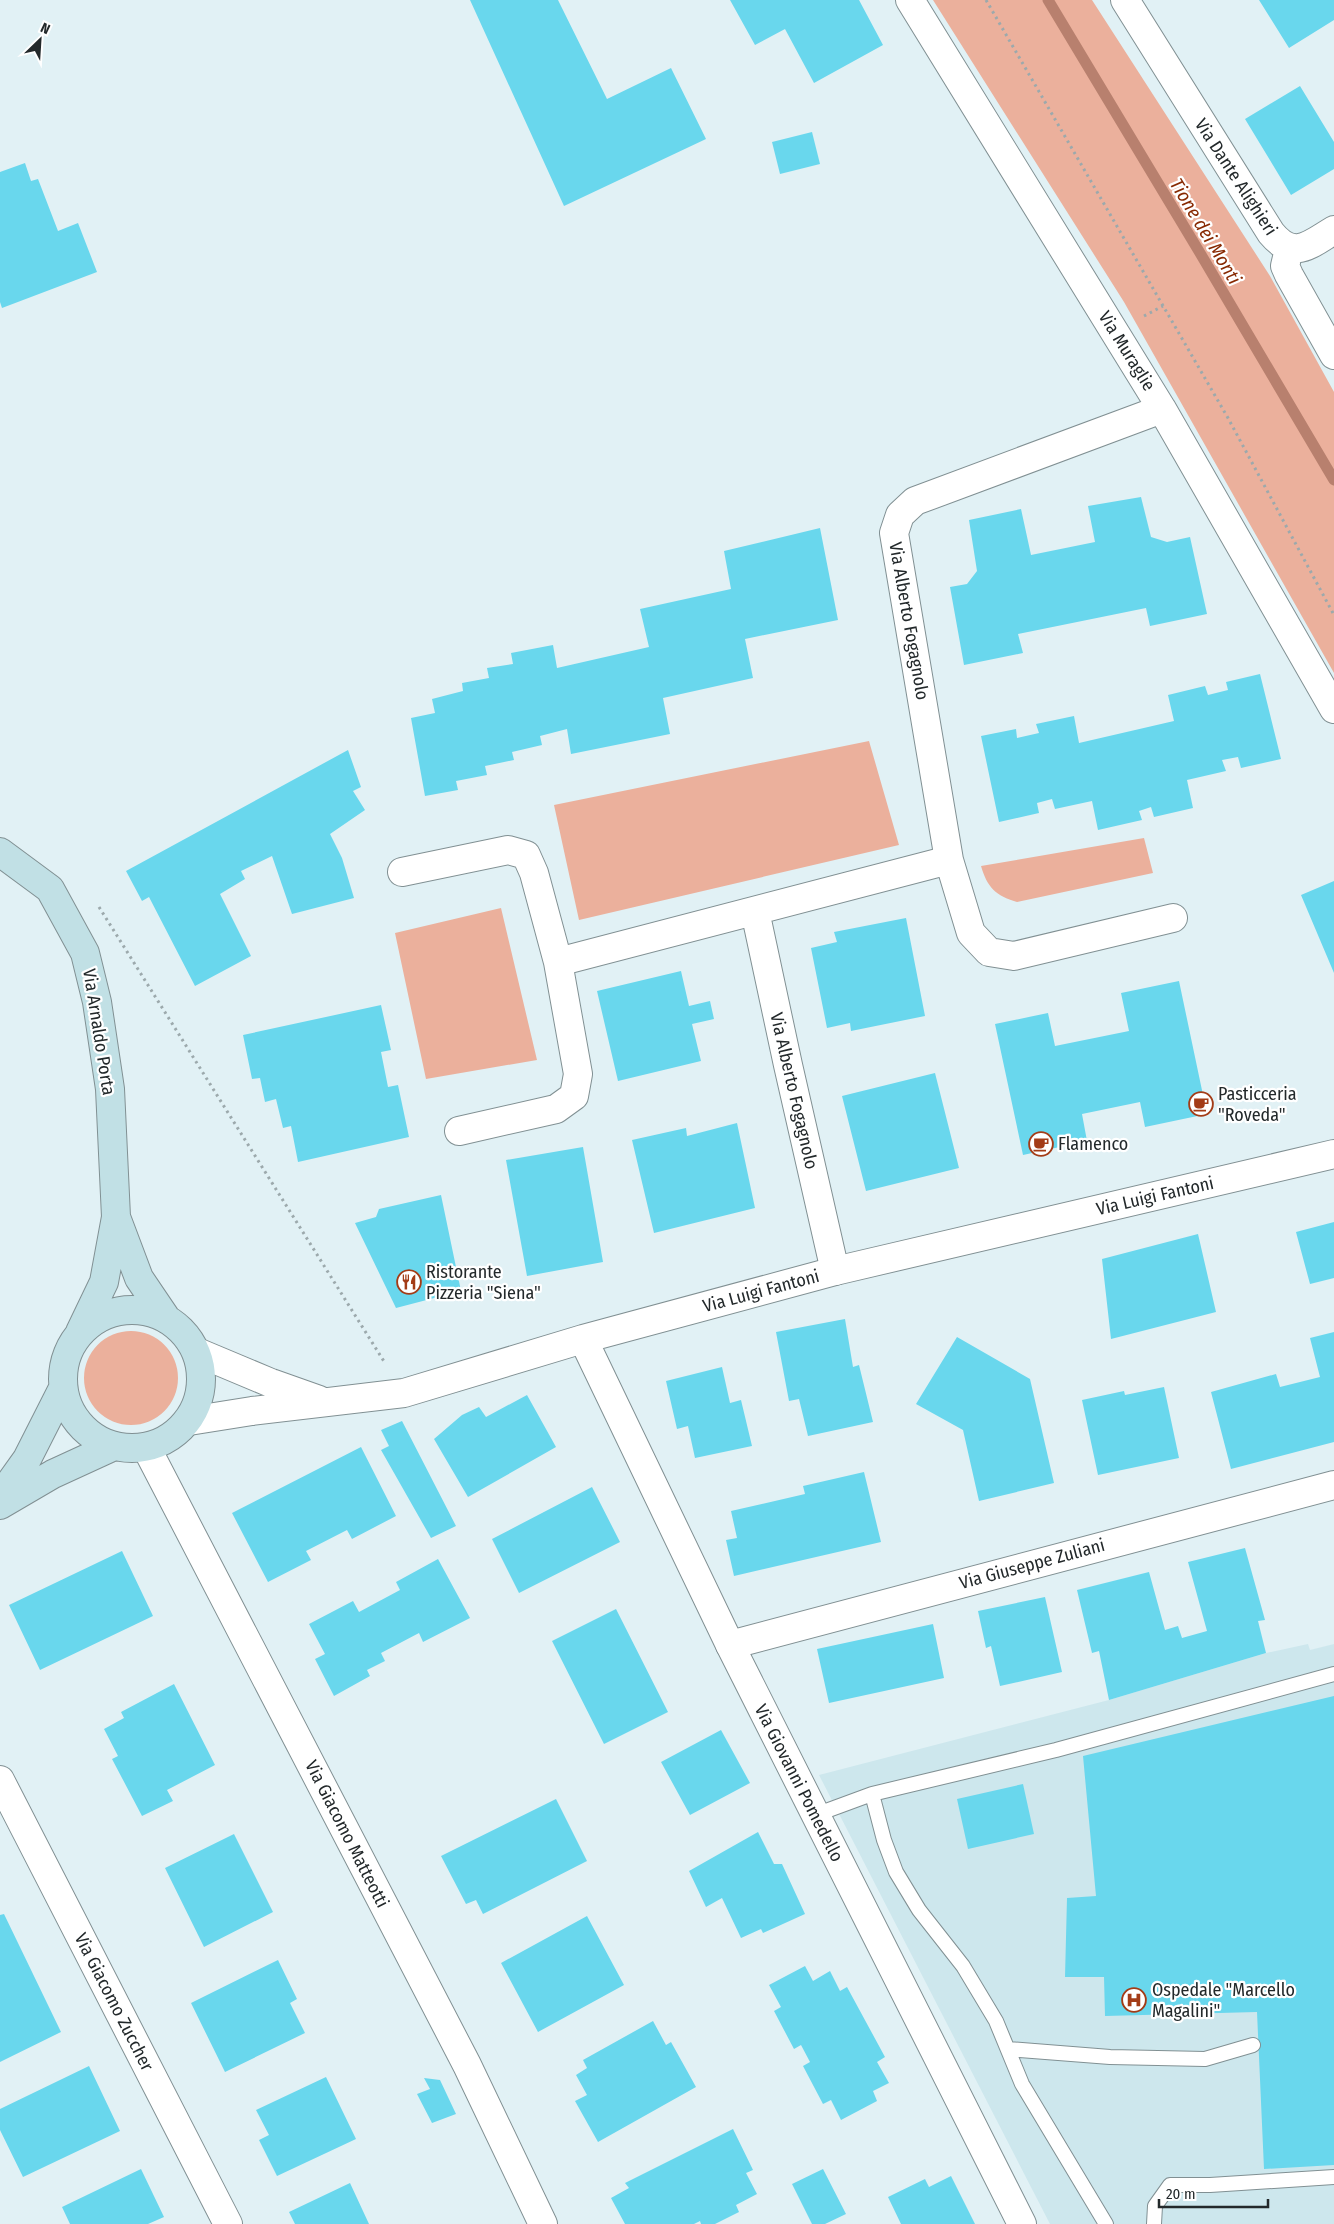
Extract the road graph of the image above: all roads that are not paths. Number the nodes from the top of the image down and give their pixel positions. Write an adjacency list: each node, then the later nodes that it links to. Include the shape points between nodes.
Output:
1 (910, 0): 6 (street, Via Muraglie)
2 (1124, 0): 4 (street, Via Dante Alighieri, via 1271,233)
3 (1334, 230): 4 (street, via 1302,249)
4 (1289, 249): 5 (street, Via Dante Alighieri, via 1285,266)
5 (1334, 355)
6 (1162, 409): 7 (street, Via Muraglie); 9 (street, Via Alberto Fogagnolo, via 915,501 900,515 894,533)
7 (1334, 709)
8 (0, 852): 16 (main road, Via Arnaldo Porta, via 50,889 85,953 97,1002 110,1089)
9 (949, 860): 11 (street); 12 (street, Via Alberto Fogagnolo, via 971,934 988,952 1014,956)
10 (402, 872): 13 (street, via 508,850 526,855 534,873)
11 (755, 911): 13 (street); 17 (street, Via Alberto Fogagnolo)
12 (1173, 918)
13 (558, 962): 14 (street, via 578,1074 574,1096 556,1110)
14 (460, 1131)
15 (1334, 1154): 17 (street, Via Luigi Fantoni)
16 (116, 1217): 18 (main road, Via Arnaldo Porta, via 139,1278); 19 (main road, Via Arnaldo Porta, via 104,1282)
17 (835, 1271): 20 (street, Via Luigi Fantoni)
18 (166, 1318): 19 (main road, via 144,1310 121,1310 99,1318); 21 (main road, via 184,1332)
19 (80, 1332): 22 (main road, via 69,1348 63,1368)
20 (583, 1339): 23 (street, Via Luigi Fantoni, via 404,1393); 30 (street, Via Giovanni Pomedello)
21 (197, 1352): 23 (street, Via Luigi Fantoni); 24 (main road, via 202,1376 199,1400)
22 (63, 1388): 25 (main road, via 68,1408 80,1425 95,1438); 28 (main road, via 26,1459)
23 (325, 1402): 24 (street)
24 (189, 1421): 26 (main road, via 170,1438)
25 (114, 1446): 26 (main road); 29 (main road, via 53,1474)
26 (146, 1447): 39 (street, Via Giacomo Matteotti, via 467,2065)
27 (1334, 1485): 30 (street, Via Giuseppe Zuliani)
28 (0, 1497)
29 (0, 1505)
30 (730, 1645): 34 (street, Via Giovanni Pomedello)
31 (1334, 1674): 33 (lane, via 1056,1750)
32 (0, 1780): 38 (street, Via Giacomo Zuccher)
33 (872, 1794): 34 (lane); 36 (lane, via 896,1872 919,1910 963,1966 996,2021)
34 (815, 1815): 40 (street, Via Giovanni Pomedello)
35 (1253, 2045): 36 (lane, via 1205,2058 1110,2057)
36 (1008, 2049): 41 (lane, via 1022,2084)
37 (1334, 2177): 42 (lane, via 1170,2185 1155,2206)
38 (228, 2224)
39 (544, 2224)
40 (1022, 2224)
41 (1106, 2224)
42 (1154, 2224)

